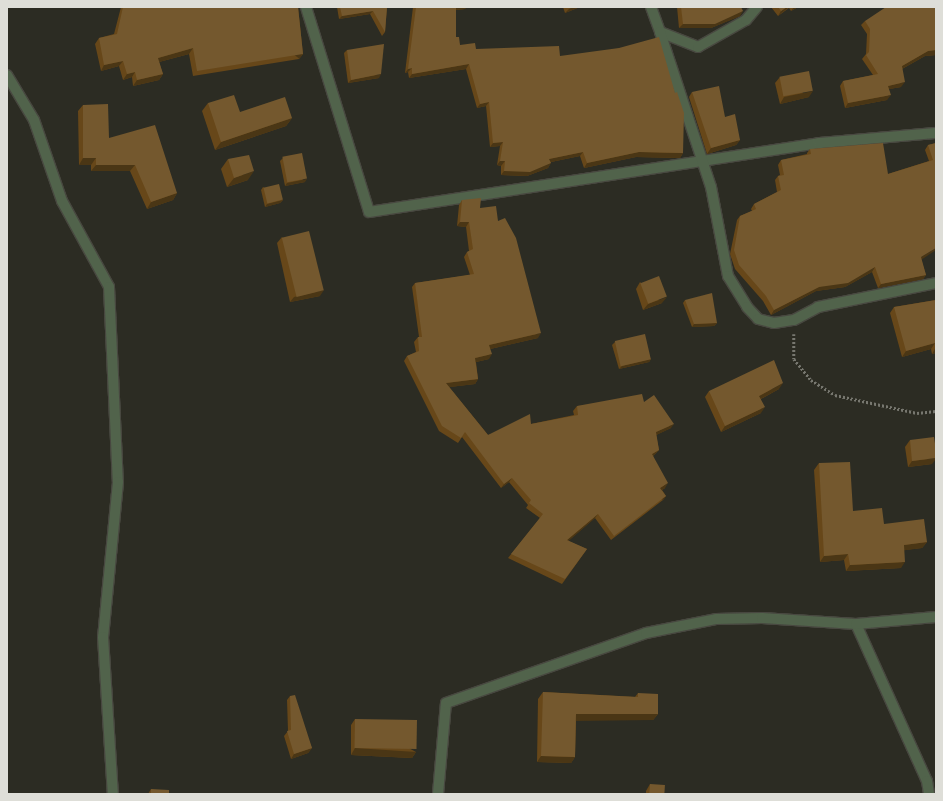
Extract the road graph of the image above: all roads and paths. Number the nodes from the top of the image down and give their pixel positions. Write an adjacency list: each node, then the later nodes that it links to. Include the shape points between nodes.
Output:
1 (306, 7): 7 (street, via 369,212)
2 (651, 7): 4 (street)
3 (757, 7): 4 (street, via 746,20 698,47)
4 (660, 32): 7 (street)
5 (7, 75): 13 (street, via 34,120 62,202 109,287 118,482 103,637)
6 (936, 132): 7 (street, via 819,142)
7 (702, 159): 9 (street, via 723,238 728,276 747,307 758,319 774,323)
8 (936, 283): 9 (street, via 818,307)
9 (794, 320): 10 (path, via 794,359 811,380 835,395 918,413)
10 (936, 411)
11 (936, 617): 12 (street)
12 (856, 624): 14 (street, via 762,618 716,619 646,633 446,703); 15 (street, via 927,781)
13 (114, 794)
14 (438, 794)
15 (929, 794)

